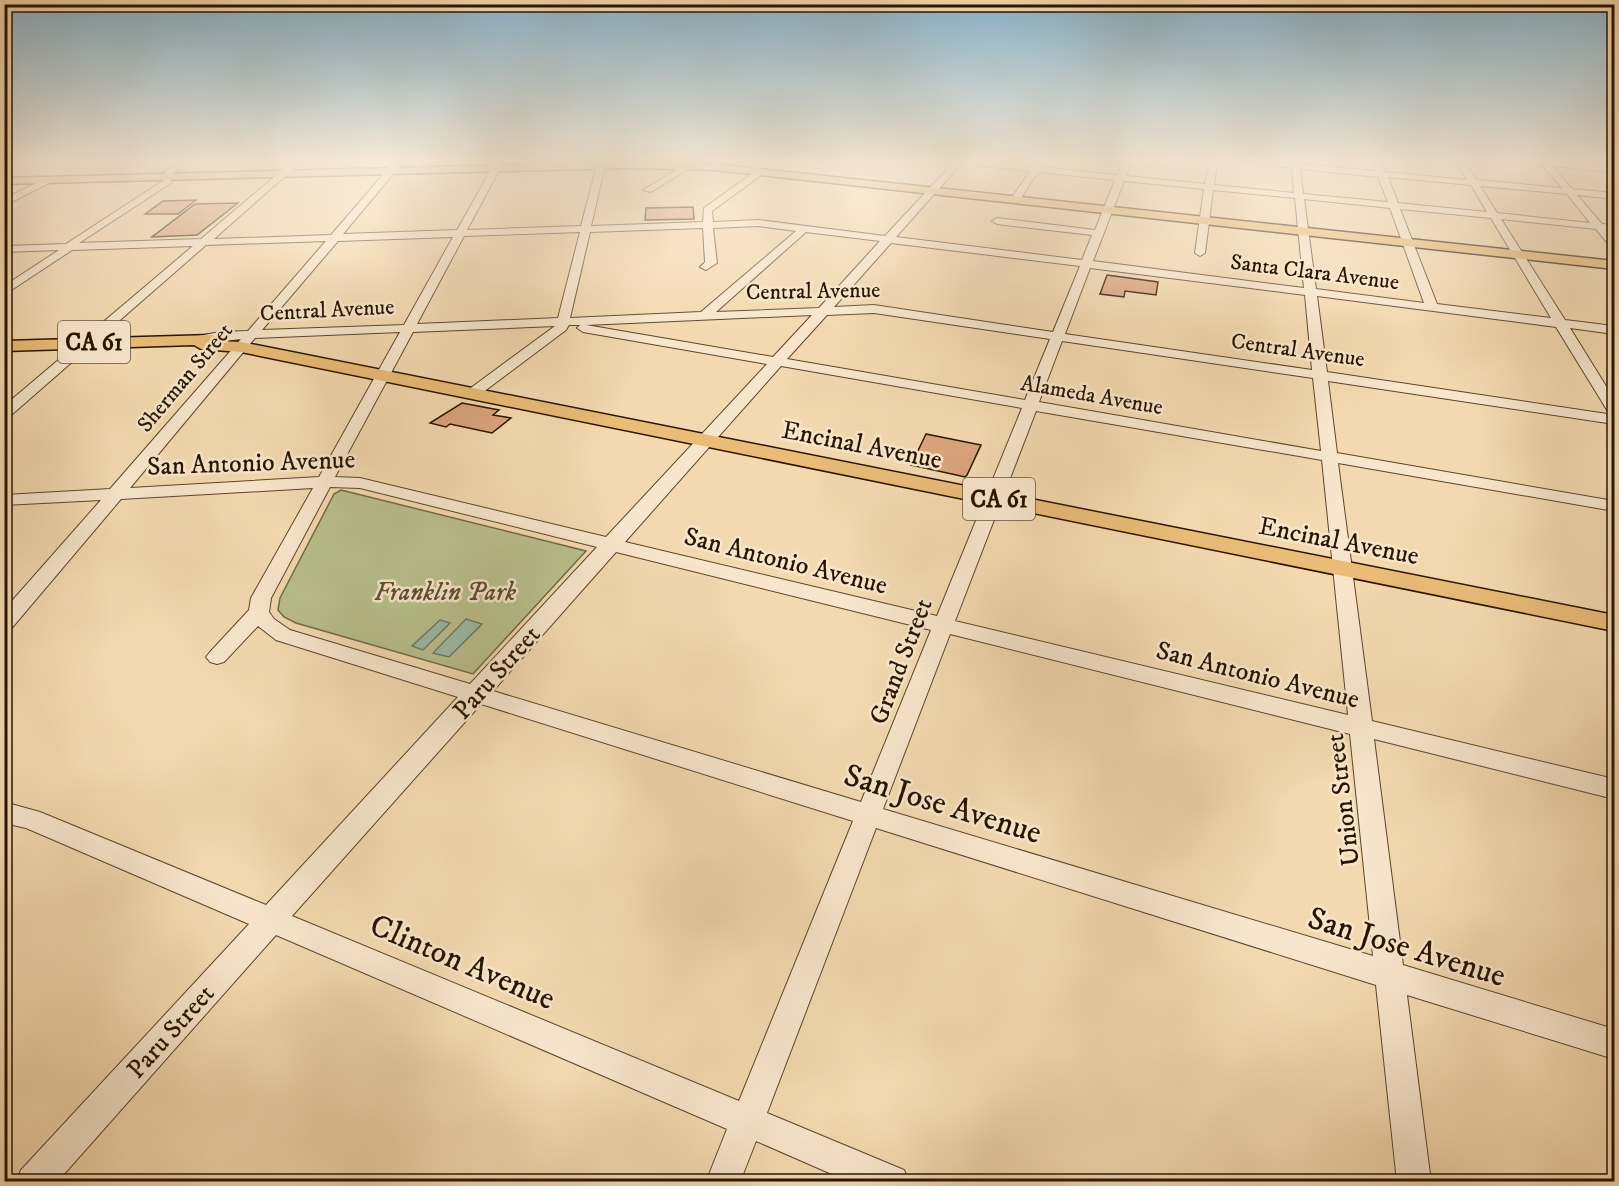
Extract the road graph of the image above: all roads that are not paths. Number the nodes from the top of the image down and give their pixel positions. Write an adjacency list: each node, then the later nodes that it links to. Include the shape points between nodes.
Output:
1 (115, 216): 31 (street)
2 (235, 216): 28 (street)
3 (352, 216): 26 (street, Sherman Street)
4 (470, 216): 24 (street)
5 (589, 216): 20 (street)
6 (707, 216): 18 (street)
7 (910, 216): 27 (street, Paru Street)
8 (1104, 216): 25 (street, Grand Street)
9 (1172, 216): 16 (main road)
10 (1205, 216): 16 (street)
11 (1302, 216): 23 (street, Union Street)
12 (1398, 216): 29 (street)
13 (1495, 216): 34 (street)
14 (1507, 216): 19 (street)
15 (1590, 216): 19 (street)
16 (1204, 220): 23 (main road); 33 (street)
17 (997, 221): 25 (street)
18 (707, 224): 20 (street, Santa Clara Avenue); 21 (street, Santa Clara Avenue, via 759,223); 37 (street, via 711,262)
19 (1599, 226): 22 (street); 30 (street)
20 (586, 228): 24 (street, Santa Clara Avenue); 44 (street)
21 (805, 228): 27 (street, Santa Clara Avenue); 42 (street)
22 (1614, 228)
23 (1303, 231): 29 (main road); 39 (street, Union Street)
24 (461, 233): 26 (street, Santa Clara Avenue); 46 (street)
25 (1098, 233): 35 (street, Grand Street)
26 (334, 238): 28 (street, Santa Clara Avenue); 50 (street, Sherman Street)
27 (890, 239): 35 (street, Santa Clara Avenue); 41 (street, Paru Street)
28 (205, 242): 31 (street, Santa Clara Avenue); 51 (street)
29 (1408, 242): 34 (main road); 40 (street)
30 (1614, 244)
31 (69, 247): 32 (street, Santa Clara Avenue); 38 (street)
32 (4, 249)
33 (1200, 254)
34 (1518, 255): 36 (main road); 45 (street)
35 (1087, 264): 39 (street, Santa Clara Avenue); 49 (street, Grand Street)
36 (1614, 265)
37 (706, 267)
38 (7, 290)
39 (1310, 292): 40 (street, Santa Clara Avenue); 55 (street, Union Street)
40 (1432, 307): 45 (street, Santa Clara Avenue)
41 (825, 310): 42 (street, Central Avenue); 49 (street, Central Avenue, via 874,309); 53 (street, Paru Street)
42 (705, 315): 43 (street, Central Avenue)
43 (635, 318): 44 (street, Central Avenue); 48 (street)
44 (564, 321): 46 (street, Central Avenue); 48 (street, Alameda Avenue); 56 (street, via 559,331)
45 (1561, 324): 47 (street, Santa Clara Avenue); 58 (street)
46 (409, 328): 50 (street, Central Avenue); 54 (street)
47 (1614, 330)
48 (614, 334): 53 (street, Alameda Avenue)
49 (1058, 336): 55 (street, Central Avenue); 57 (street, Grand Street)
50 (246, 341): 51 (main road, Encinal Avenue / CA 61); 54 (main road, Encinal Avenue / CA 61); 64 (street, Sherman Street)
51 (88, 342): 52 (main road, CA 61); 59 (street)
52 (4, 346)
53 (776, 362): 57 (street, Alameda Avenue); 61 (street, Paru Street)
54 (383, 375): 56 (main road, Encinal Avenue / CA 61); 63 (street)
55 (1320, 375): 60 (street, Central Avenue); 62 (street, Union Street)
56 (473, 393): 61 (main road, Encinal Avenue / CA 61)
57 (1030, 406): 62 (street, Alameda Avenue); 65 (street, Grand Street)
58 (1614, 410)
59 (4, 414)
60 (1614, 419)
61 (706, 440): 65 (main road, Encinal Avenue / CA 61); 68 (street, Paru Street)
62 (1328, 457): 67 (street, Alameda Avenue); 69 (street, Union Street)
63 (325, 482): 64 (street, San Antonio Avenue); 68 (street, San Antonio Avenue, via 360,483); 70 (street, via 261,598)
64 (116, 493): 66 (street, San Antonio Avenue); 72 (street, Sherman Street)
65 (993, 497): 69 (main road, Encinal Avenue / CA 61); 73 (street, Grand Street)
66 (4, 500)
67 (1614, 506)
68 (611, 545): 73 (street, San Antonio Avenue); 75 (street, Paru Street)
69 (1342, 568): 71 (main road, Encinal Avenue / CA 61); 76 (street, Union Street)
70 (259, 612): 74 (street); 75 (street, San Jose Avenue, via 267,624 283,635)
71 (1614, 623)
72 (4, 624)
73 (942, 626): 76 (street, San Antonio Avenue); 79 (street, Grand Street)
74 (217, 657)
75 (477, 693): 79 (street, San Jose Avenue); 80 (street, Paru Street)
76 (1360, 727): 77 (street, San Antonio Avenue); 81 (street, Union Street)
77 (1614, 789)
78 (4, 812): 80 (street, Clinton Avenue, via 32,819)
79 (869, 814): 81 (street, San Jose Avenue); 83 (street, Grand Street)
80 (271, 919): 83 (street, Clinton Avenue); 84 (street, Paru Street)
81 (1390, 975): 82 (street, San Jose Avenue); 87 (street, Union Street)
82 (1614, 1044)
83 (747, 1121): 85 (street, Grand Street); 86 (street, Clinton Avenue)
84 (33, 1182)
85 (723, 1182)
86 (892, 1182)
87 (1414, 1182)

